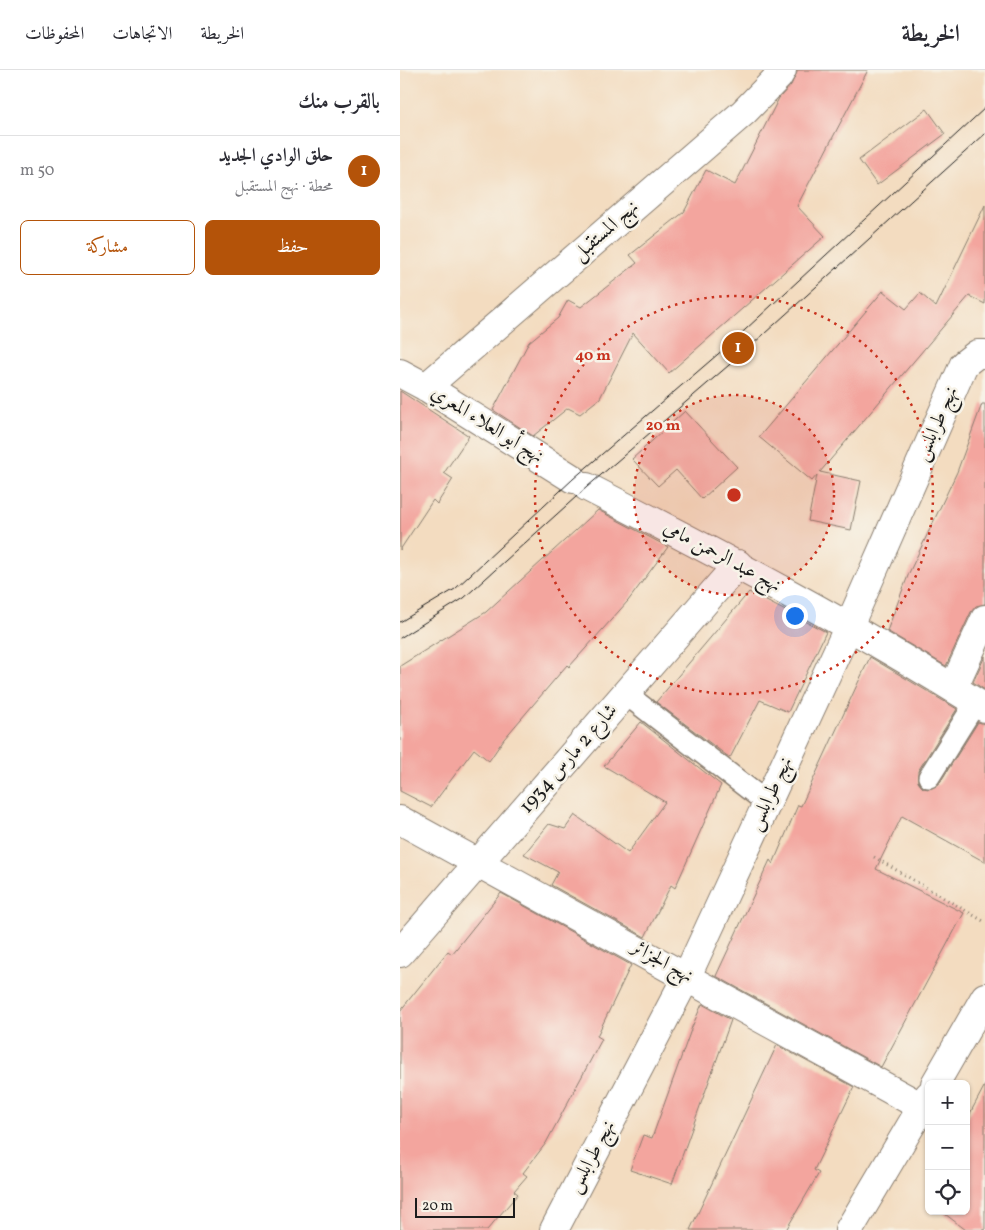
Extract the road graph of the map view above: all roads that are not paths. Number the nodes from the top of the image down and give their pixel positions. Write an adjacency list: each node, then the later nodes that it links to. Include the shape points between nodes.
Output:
1 (782, 70): 4 (street, نهج المستقبل, via 744,112)
2 (981, 354): 8 (street, نهج طرابلس, via 964,364)
3 (400, 373): 4 (street, نهج أبو العلاء المعري)
4 (426, 387): 5 (street, نهج أبو العلاء المعري)
5 (580, 483): 6 (street, نهج عبد الرحمن مامي)
6 (738, 564): 8 (street, نهج عبد الرحمن مامي); 10 (street, شارع 2 مارس 1934)
7 (985, 619): 9 (street)
8 (850, 626): 9 (street, نهج عبد الرحمن مامي); 13 (street, نهج طرابلس)
9 (952, 688): 11 (street, نهج عبد الرحمن مامي)
10 (626, 694): 13 (street); 15 (street, شارع 2 مارس 1934)
11 (980, 705): 12 (street)
12 (930, 777)
13 (767, 803): 17 (street, نهج طرابلس)
14 (400, 820): 15 (street, نهج الجزائر)
15 (479, 863): 16 (street, شارع 2 مارس 1934); 17 (street, نهج الجزائر)
16 (400, 953)
17 (687, 976): 20 (street, نهج الجزائر); 22 (street, نهج طرابلس)
18 (985, 997): 19 (street)
19 (938, 1080)
20 (925, 1093)
21 (925, 1102): 23 (street)
22 (554, 1230)
23 (849, 1230)

